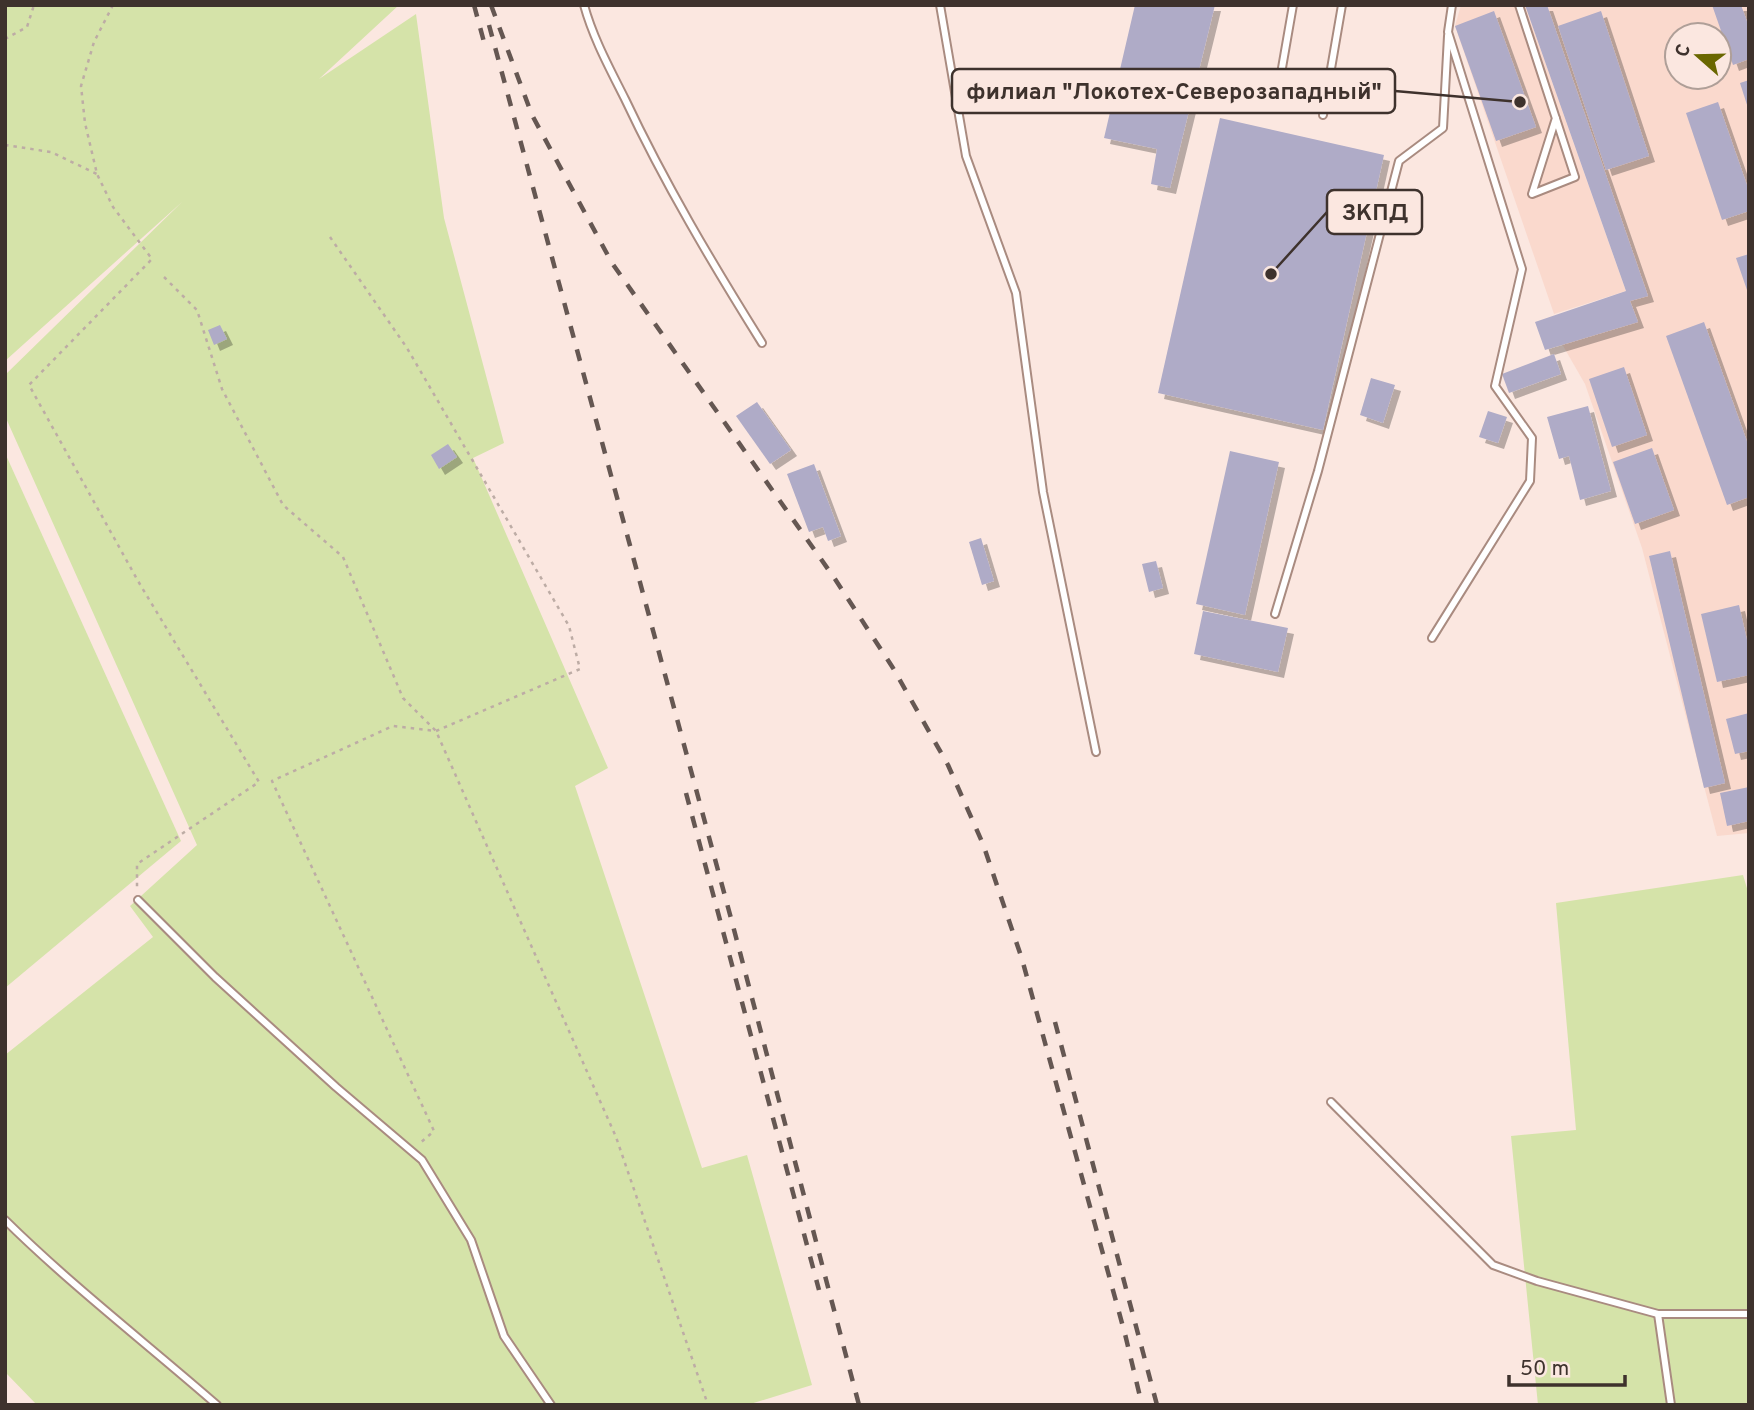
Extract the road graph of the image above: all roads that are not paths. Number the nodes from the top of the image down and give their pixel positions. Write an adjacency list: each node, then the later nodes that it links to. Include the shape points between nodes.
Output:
1 (584, 5): 11 (lane, via 656,163)
2 (940, 5): 14 (lane, via 965,156 1016,293 1043,492)
3 (1293, 5): 8 (lane)
4 (1342, 5): 9 (lane)
5 (1452, 5): 7 (lane)
6 (1518, 5): 10 (lane)
7 (1448, 32): 12 (lane, via 1443,128 1399,161 1318,471); 13 (lane, via 1522,269 1495,386 1532,438 1530,481)
8 (1275, 108)
9 (1323, 115)
10 (1556, 118): 10 (lane, via 1575,177 1532,194 1552,130)
11 (762, 343)
12 (1275, 614)
13 (1432, 638)
14 (1096, 752)
15 (138, 900): 21 (lane, via 335,1087 422,1160 471,1240 504,1336)
16 (1331, 1102): 18 (lane, via 1493,1265)
17 (5, 1220): 20 (lane, via 51,1266)
18 (1658, 1314): 19 (lane); 22 (lane)
19 (1749, 1314)
20 (217, 1405)
21 (551, 1405)
22 (1671, 1405)

